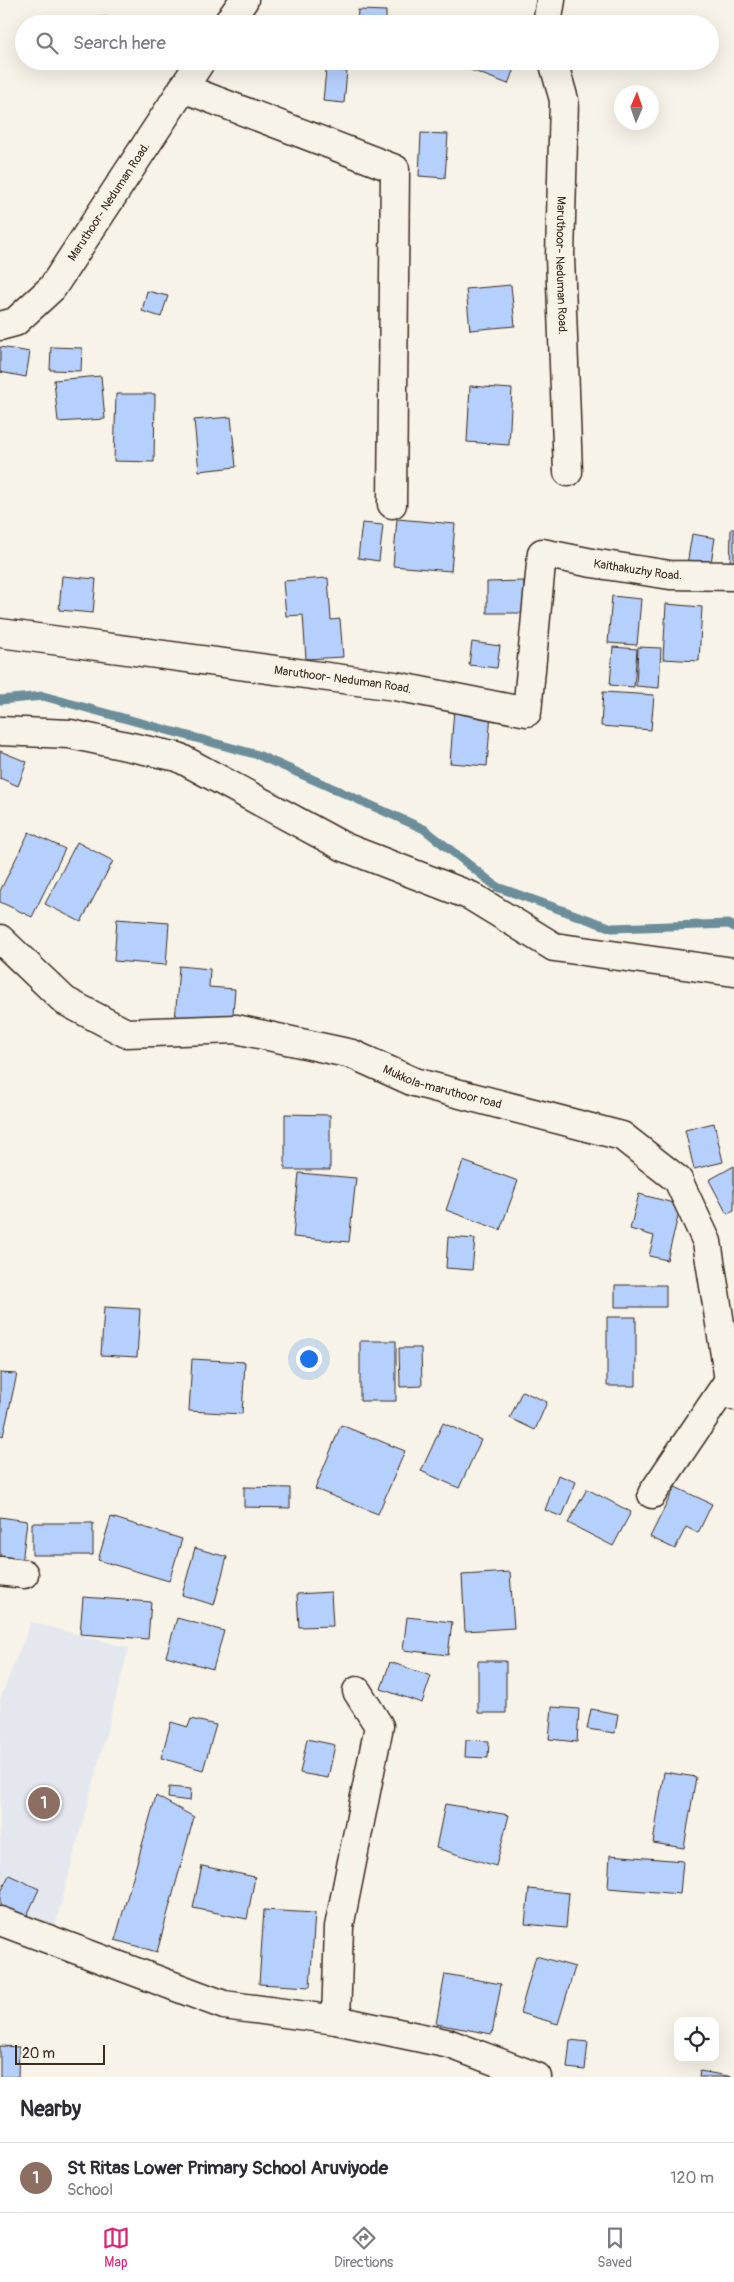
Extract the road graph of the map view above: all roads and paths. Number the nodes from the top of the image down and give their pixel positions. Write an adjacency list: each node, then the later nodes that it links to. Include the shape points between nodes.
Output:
1 (244, 0): 3 (street)
2 (552, 0): 4 (street)
3 (233, 15)
4 (549, 15)
5 (195, 70): 7 (street, Maruthoor- Neduman Road.)
6 (556, 70): 9 (street, Maruthoor- Neduman Road., via 564,100 560,257)
7 (183, 88): 8 (street, Maruthoor- Neduman Road., via 52,288 15,322); 10 (street, via 395,169)
8 (0, 326)
9 (568, 472)
10 (392, 504)
11 (542, 553): 12 (street, Kaithakuzhy Road., via 670,575); 13 (street, Maruthoor- Neduman Road., via 527,712 395,686)
12 (734, 576)
13 (0, 633)
14 (0, 731): 16 (street, via 70,734 178,758 344,847 471,896 554,947)
15 (0, 939): 17 (street, Mukkola-maruthoor road, via 65,1001 126,1033 236,1029 352,1054 414,1082 622,1136 678,1180 708,1242)
16 (734, 972)
17 (727, 1316): 18 (street, Mukkola-maruthoor road)
18 (731, 1388): 19 (street)
19 (652, 1494)
20 (356, 1691): 22 (street, via 379,1726 339,1927)
21 (0, 1921): 22 (street, via 224,2005)
22 (336, 2020): 23 (street, via 450,2044)
23 (537, 2077)

